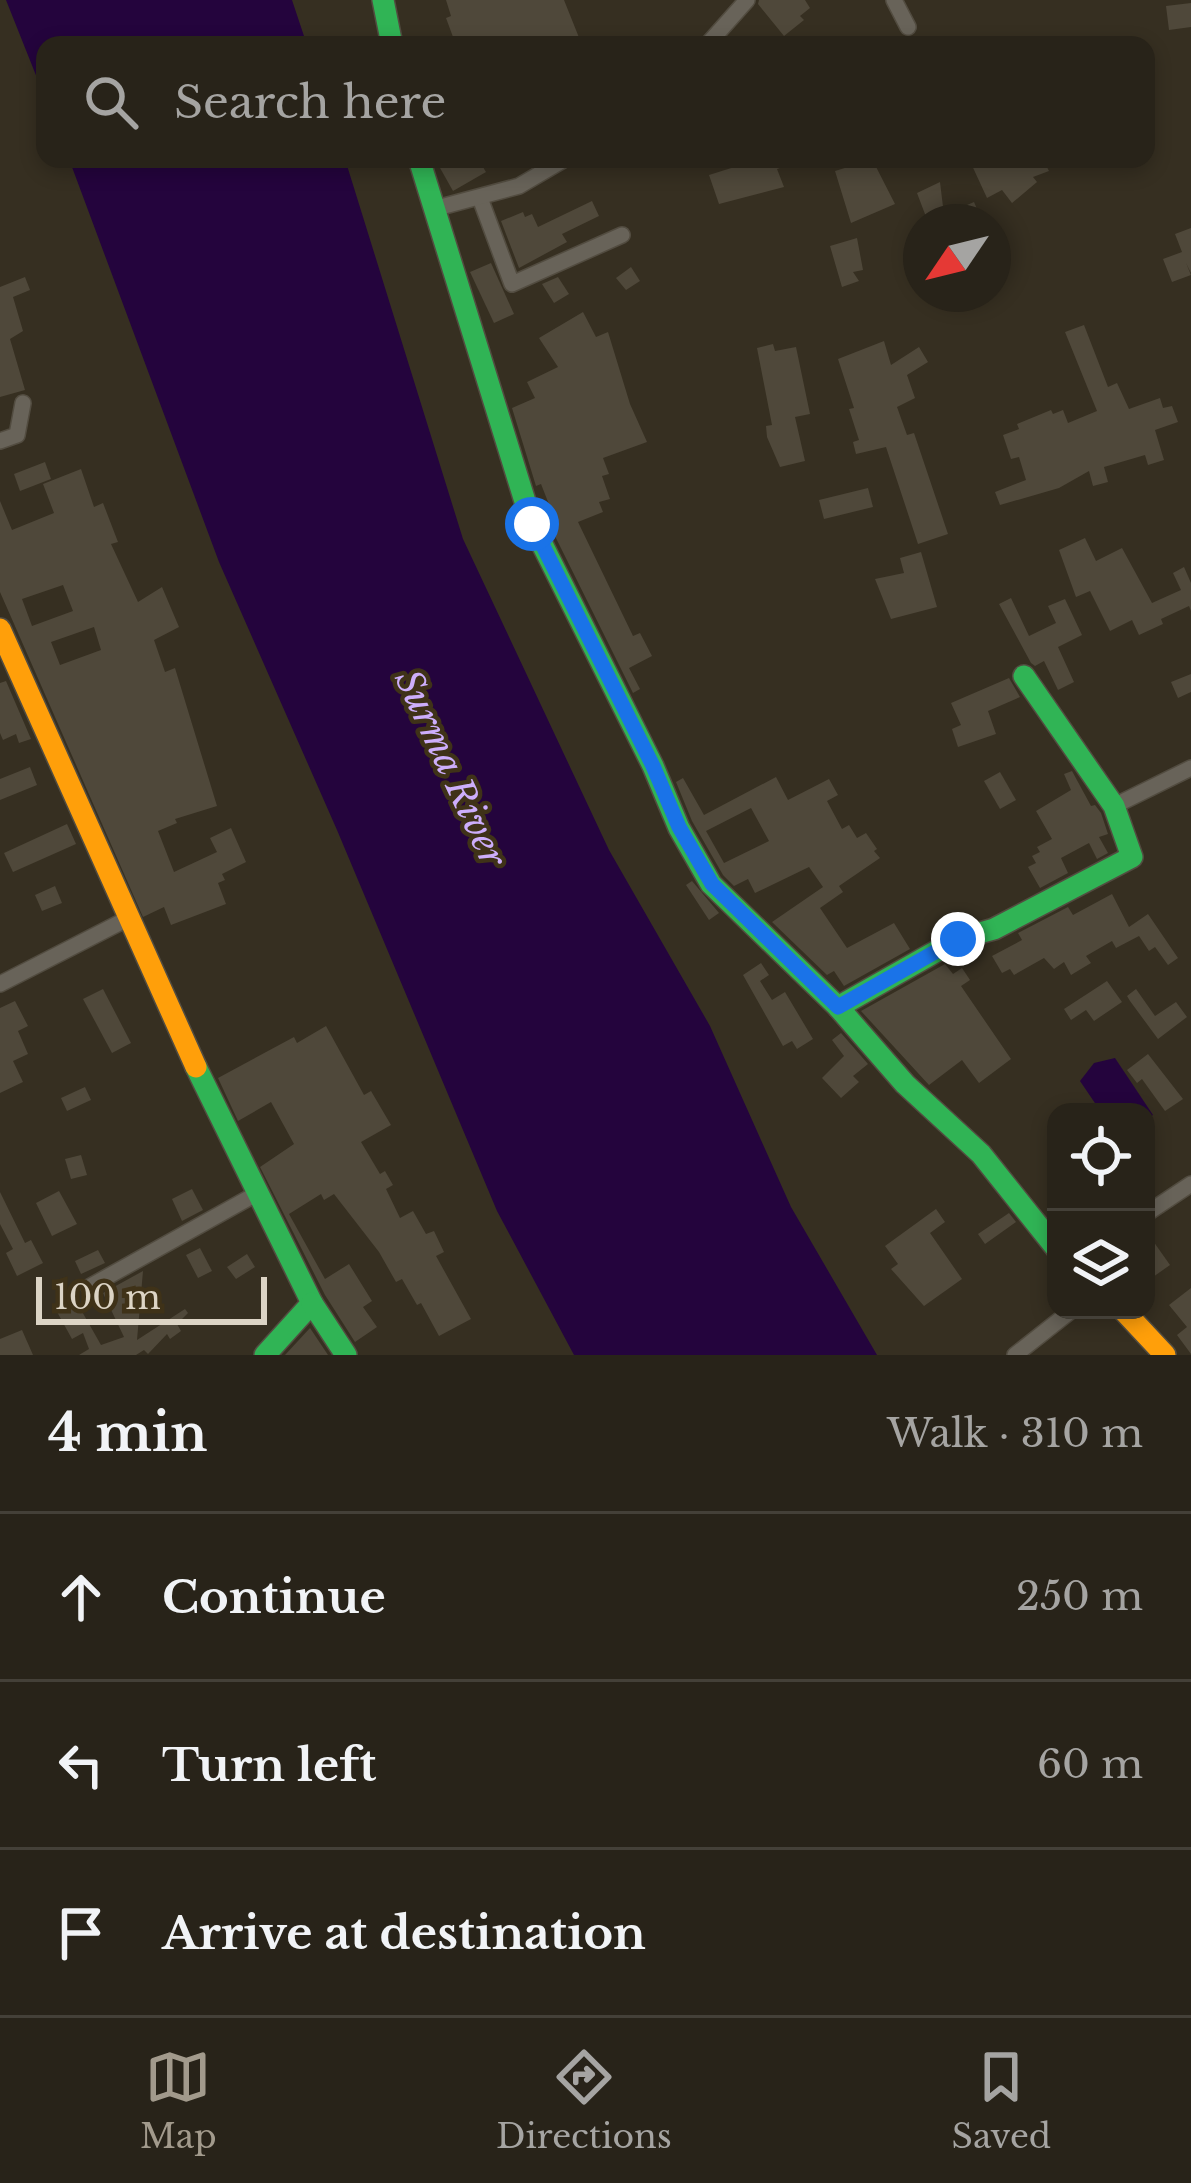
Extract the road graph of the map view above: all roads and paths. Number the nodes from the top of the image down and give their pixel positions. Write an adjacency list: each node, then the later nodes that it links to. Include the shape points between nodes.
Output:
1 (383, 0): 5 (street)
2 (747, 0): 6 (street)
3 (894, 0): 4 (street)
4 (908, 26)
5 (390, 36)
6 (715, 36)
7 (422, 168): 10 (street)
8 (550, 168): 9 (street)
9 (480, 198): 10 (street); 11 (street, via 512,284)
10 (436, 208): 20 (street, via 532,524 679,827 712,884)
11 (622, 235)
12 (23, 403): 13 (street, via 17,435)
13 (0, 441)
14 (0, 629): 18 (street)
15 (1024, 676): 17 (street)
16 (1191, 768): 17 (street)
17 (1114, 806): 20 (street, via 1132,857 994,929 958,939)
18 (127, 920): 19 (street); 22 (street)
19 (0, 985)
20 (838, 1007): 24 (street, via 981,1154)
21 (1191, 1184): 23 (street)
22 (256, 1194): 25 (street); 26 (street)
23 (1150, 1211)
24 (1047, 1237)
25 (89, 1288)
26 (312, 1303): 29 (street); 30 (street)
27 (1061, 1319): 31 (street)
28 (1131, 1319): 32 (street)
29 (265, 1355)
30 (346, 1355)
31 (1015, 1355)
32 (1165, 1355)

